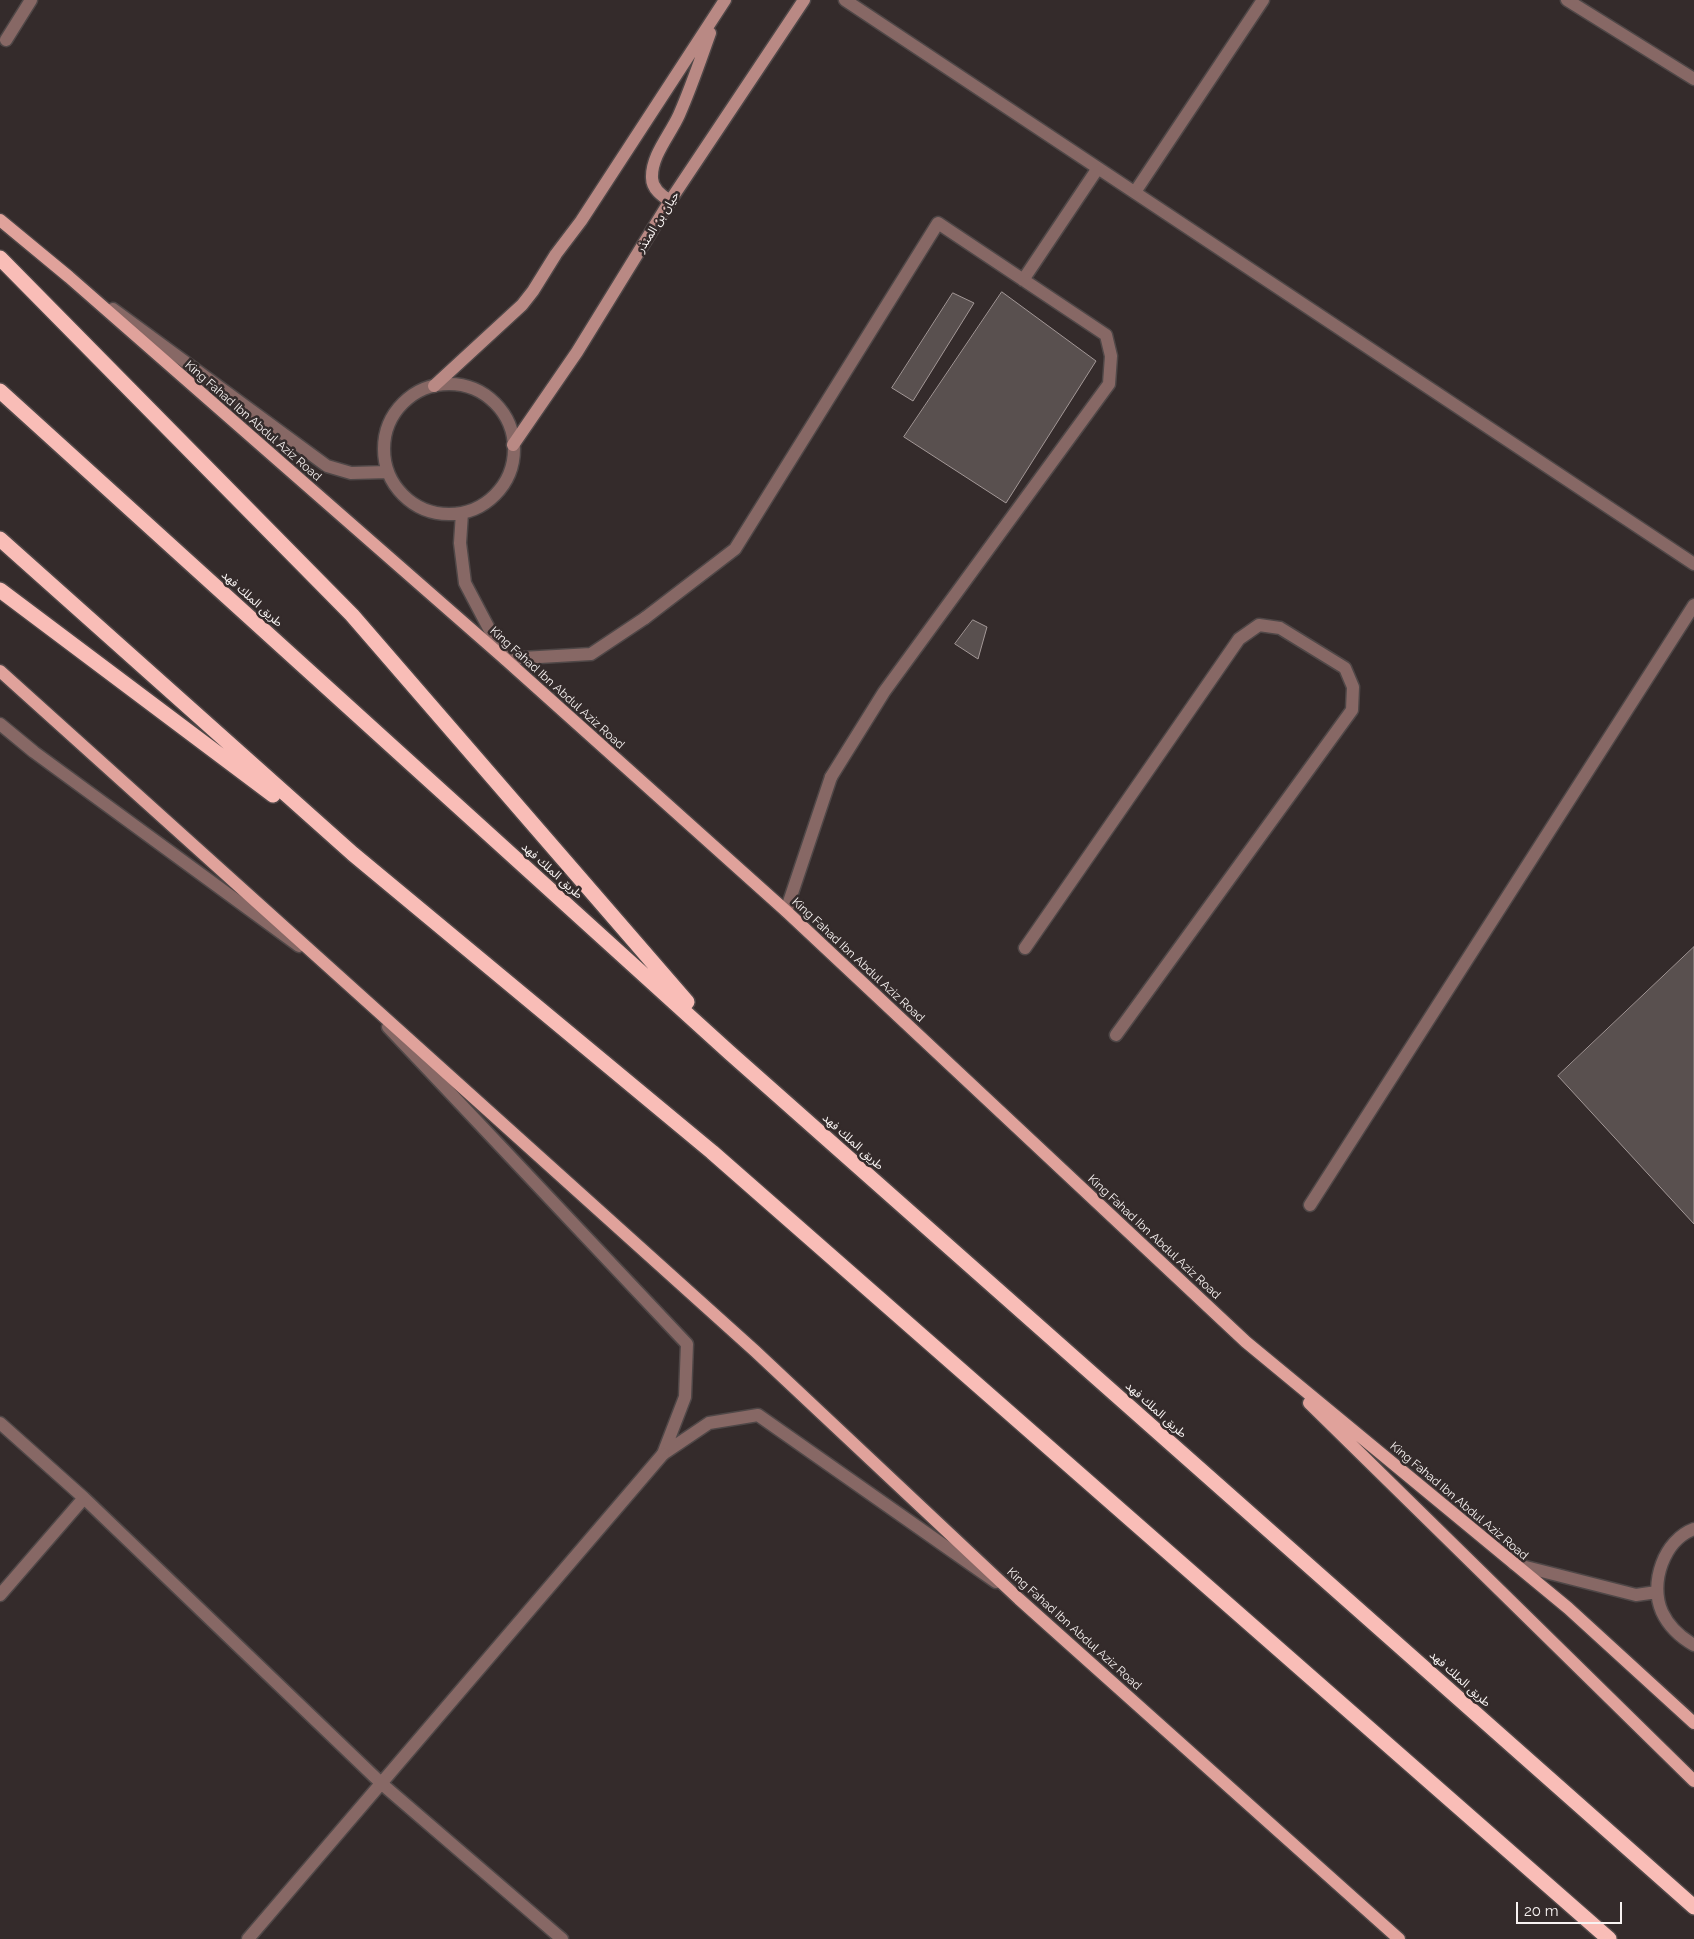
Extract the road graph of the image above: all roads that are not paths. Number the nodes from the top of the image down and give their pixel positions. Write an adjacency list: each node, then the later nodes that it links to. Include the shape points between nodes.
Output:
1 (31, 0): 8 (street)
2 (725, 0): 7 (street)
3 (804, 0): 12 (street, حيان بن المنذر)
4 (845, 0): 10 (street)
5 (1263, 0): 11 (street)
6 (1567, 0): 9 (street)
7 (715, 16): 12 (street, via 678,117 654,164 652,180 659,194); 17 (street, via 591,207 522,306)
8 (6, 40)
9 (1694, 79)
10 (1098, 168): 11 (street); 16 (street)
11 (1135, 192): 23 (street)
12 (670, 201): 19 (street, حيان بن المنذر, via 577,352)
13 (0, 220): 15 (main road, King Fahad Ibn Abdul Aziz Road)
14 (0, 258): 34 (highway, via 352,616)
15 (69, 277): 20 (street, via 328,466 351,473); 26 (main road, King Fahad Ibn Abdul Aziz Road)
16 (1023, 280): 26 (street, via 938,223 735,549 645,618 591,654); 30 (street, via 1106,335 1111,356 1109,384 884,692 831,777)
17 (434, 386): 19 (street, via 453,384 471,388 488,397 501,410 510,427); 20 (street, via 402,404 391,419 385,436 384,455)
18 (0, 391): 34 (highway, طريق الملك فهد)
19 (513, 445): 21 (street, via 512,464 506,481 495,496 480,507)
20 (388, 472): 21 (street, via 410,502 444,514)
21 (462, 513): 26 (street, via 460,543 465,582)
22 (0, 539): 29 (highway)
23 (1694, 564)
24 (0, 590): 29 (highway)
25 (1694, 606): 35 (street)
26 (505, 659): 30 (main road, King Fahad Ibn Abdul Aziz Road)
27 (0, 671): 32 (main road, King Fahad Ibn Abdul Aziz Road)
28 (0, 724): 32 (street)
29 (352, 854): 53 (highway, via 712,1152)
30 (786, 911): 36 (main road, King Fahad Ibn Abdul Aziz Road)
31 (1025, 948): 33 (street, via 1239,639 1259,625 1280,628 1345,668 1353,687 1352,710)
32 (340, 976): 38 (street, via 687,1344 686,1397); 44 (main road, King Fahad Ibn Abdul Aziz Road, via 755,1351)
33 (1116, 1035)
34 (730, 1053): 49 (highway, طريق الملك فهد)
35 (1310, 1205)
36 (1246, 1342): 41 (main road, King Fahad Ibn Abdul Aziz Road); 47 (main road)
37 (0, 1423): 39 (street)
38 (663, 1454): 44 (street, via 709,1423 758,1415); 48 (street)
39 (84, 1498): 43 (street); 48 (street)
40 (1694, 1528): 42 (street, via 1675,1542 1664,1556)
41 (1514, 1564): 42 (street, via 1636,1595); 46 (main road, King Fahad Ibn Abdul Aziz Road, via 1568,1608)
42 (1657, 1592): 45 (street, via 1661,1610 1670,1626)
43 (0, 1595)
44 (1019, 1599): 52 (main road, King Fahad Ibn Abdul Aziz Road)
45 (1694, 1645)
46 (1694, 1723)
47 (1694, 1782)
48 (382, 1784): 50 (street); 51 (street)
49 (1694, 1906)
50 (248, 1939)
51 (562, 1939)
52 (1399, 1939)
53 (1609, 1939)

